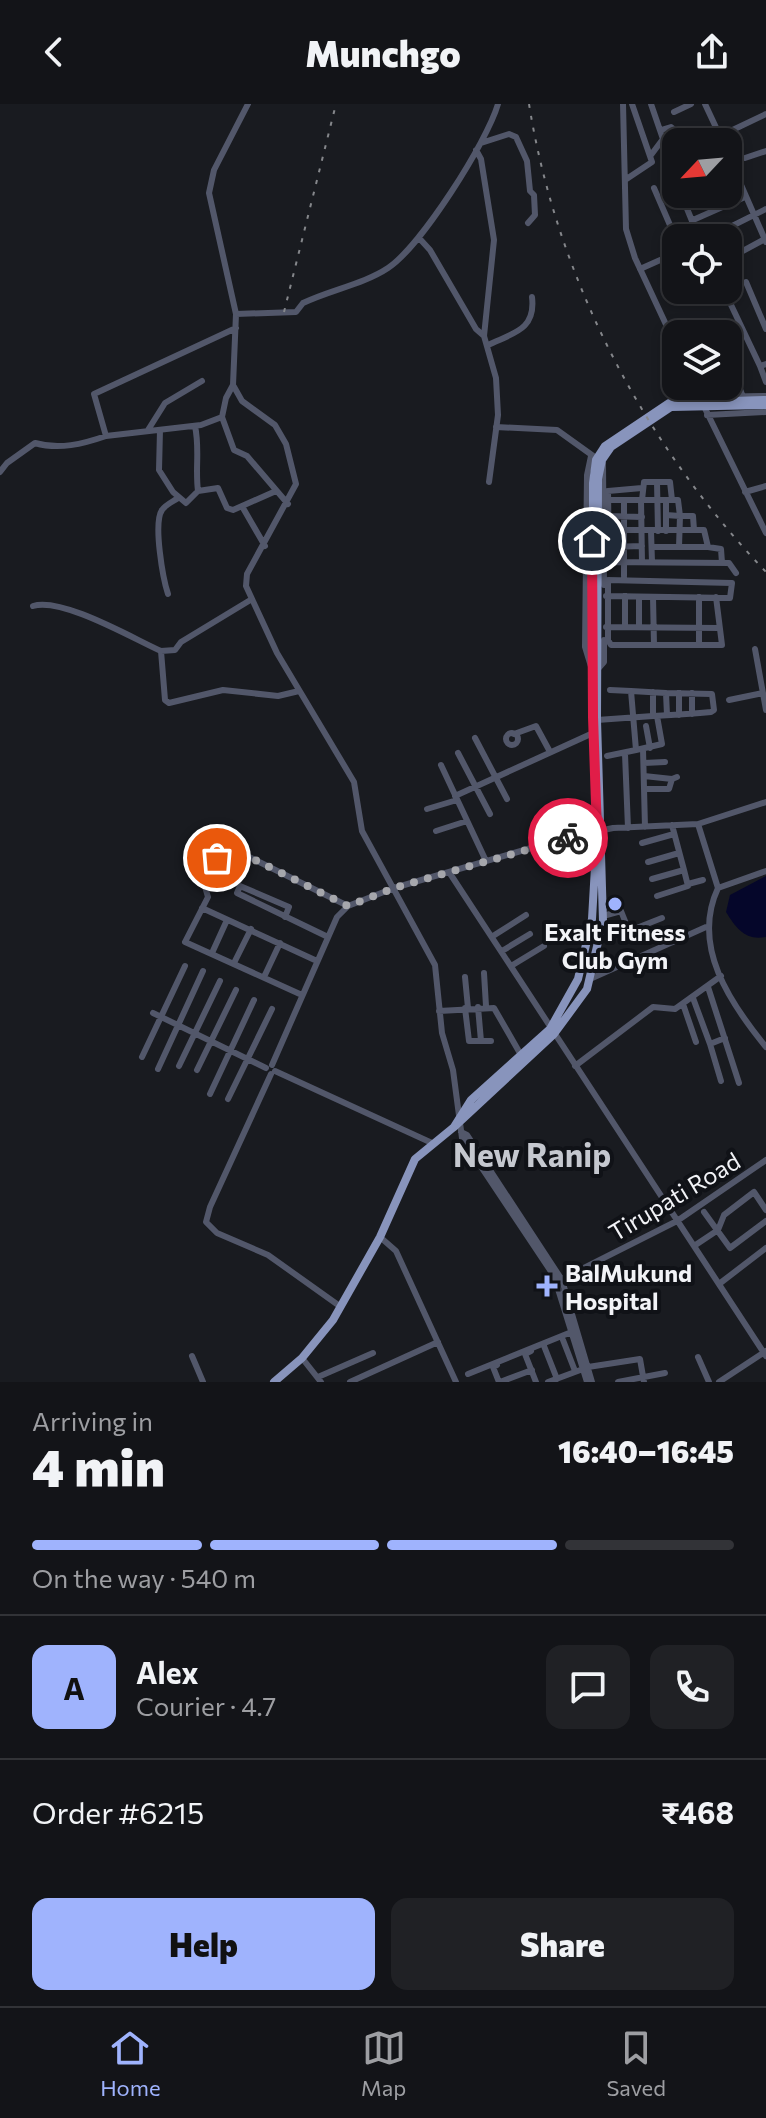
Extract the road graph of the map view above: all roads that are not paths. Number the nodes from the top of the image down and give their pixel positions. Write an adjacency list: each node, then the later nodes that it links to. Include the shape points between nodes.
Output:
1 (248, 104): 38 (street, via 214,170 209,193)
2 (498, 104): 13 (street)
3 (623, 104): 18 (street)
4 (632, 104): 16 (street)
5 (651, 104): 12 (street)
6 (691, 104): 8 (street)
7 (705, 104): 10 (street)
8 (674, 112)
9 (766, 114): 11 (street)
10 (716, 128)
11 (741, 128)
12 (661, 130): 16 (street, via 663,139)
13 (481, 143): 14 (street); 26 (street, via 509,134 516,137 537,208)
14 (476, 150): 30 (street); 42 (street, via 494,240)
15 (766, 151): 17 (street)
16 (651, 155): 18 (street, via 652,162)
17 (745, 158)
18 (625, 180): 34 (street, via 626,229)
19 (654, 188): 27 (street)
20 (742, 189): 21 (street)
21 (745, 197): 24 (street); 25 (street)
22 (688, 208): 25 (street)
23 (766, 209): 24 (street)
24 (754, 217): 29 (street); 31 (street)
25 (693, 220): 28 (street)
26 (528, 223)
27 (670, 224)
28 (694, 224)
29 (739, 224)
30 (419, 238): 38 (street, via 387,269 330,290 296,312); 42 (street)
31 (765, 238): 32 (street)
32 (742, 251)
33 (662, 259): 34 (street)
34 (640, 269): 39 (street)
35 (746, 282): 41 (street)
36 (532, 297): 43 (street, via 534,312 525,329)
37 (731, 304): 44 (street)
38 (236, 314): 40 (street)
39 (664, 320)
40 (236, 328): 47 (street); 59 (street, via 94,394)
41 (766, 329)
42 (484, 336): 43 (street)
43 (488, 345): 56 (street, via 496,378)
44 (763, 365): 46 (street)
45 (202, 381): 57 (street, via 165,403)
46 (766, 382)
47 (233, 385): 54 (street); 75 (street, via 242,401 275,425 286,444 296,484)
48 (743, 396): 50 (street); 52 (street)
49 (701, 400): 53 (street)
50 (766, 401): 140 (main road, via 674,401 600,452 593,475)
51 (766, 412): 52 (street)
52 (748, 413): 53 (street)
53 (707, 415): 69 (street)
54 (222, 417): 55 (street); 68 (street, via 234,450 247,456)
55 (195, 426): 58 (street); 67 (street)
56 (496, 427): 60 (street, via 557,430); 62 (street)
57 (148, 430): 58 (street); 59 (street)
58 (160, 430): 70 (street, via 159,470)
59 (106, 436): 61 (street, via 85,444 35,443)
60 (591, 456): 71 (street, via 604,467); 140 (street, via 585,647)
61 (0, 472)
62 (489, 482)
63 (657, 482): 65 (street, via 642,482); 74 (street); 74 (street, via 672,483)
64 (766, 486): 69 (street)
65 (642, 488): 66 (street); 73 (street)
66 (625, 489): 71 (street, via 608,491); 72 (street)
67 (198, 491): 70 (street, via 186,503); 76 (street, via 216,487 227,508)
68 (276, 491): 75 (street); 76 (street)
69 (745, 492): 78 (street)
70 (178, 498): 117 (street, via 162,510 159,521 161,574)
71 (606, 500): 72 (street); 80 (street); 100 (street)
72 (624, 500): 73 (street); 81 (street)
73 (642, 500): 74 (street); 83 (street)
74 (665, 500): 79 (street); 82 (street, via 679,500); 88 (street)
75 (288, 504): 91 (street)
76 (243, 508): 91 (street)
77 (766, 510): 78 (street)
78 (756, 513): 90 (street)
79 (666, 515): 82 (street); 88 (street)
80 (609, 516): 81 (street); 84 (street)
81 (624, 516): 83 (street); 86 (street)
82 (680, 516): 85 (street, via 693,516); 89 (street)
83 (642, 517): 87 (street)
84 (609, 530): 86 (street); 94 (street)
85 (693, 530): 89 (street); 98 (street); 99 (street, via 706,531)
86 (624, 531): 87 (street); 92 (street)
87 (642, 531): 88 (street); 93 (street)
88 (660, 531): 89 (street); 95 (street); 96 (street)
89 (680, 531): 97 (street)
90 (766, 533)
91 (265, 546): 126 (street, via 247,574)
92 (624, 546): 93 (street); 94 (street); 101 (street)
93 (642, 546): 102 (street)
94 (609, 547): 100 (street)
95 (652, 547): 96 (street); 103 (street)
96 (666, 547): 97 (street); 104 (street)
97 (680, 547): 98 (street); 105 (street)
98 (692, 547): 99 (street); 106 (street)
99 (707, 547): 107 (street); 108 (street, via 721,549)
100 (606, 562): 101 (street); 118 (street)
101 (624, 562): 102 (street); 112 (street)
102 (641, 562): 103 (street); 113 (street)
103 (653, 562): 104 (street); 114 (street)
104 (666, 562): 105 (street); 115 (street)
105 (681, 562): 106 (street); 110 (street)
106 (693, 563): 107 (street); 110 (street)
107 (708, 563): 108 (street); 116 (street)
108 (723, 563): 109 (street, via 734,566); 111 (street)
109 (736, 573)
110 (689, 577): 115 (street); 116 (street); 123 (street)
111 (725, 577)
112 (626, 578): 114 (street); 118 (street, via 608,580); 119 (street)
113 (639, 578)
114 (651, 579): 115 (street); 121 (street)
115 (669, 579): 122 (street)
116 (710, 579): 125 (street); 125 (street, via 732,583 732,597)
117 (168, 594)
118 (606, 596): 119 (street); 128 (street)
119 (627, 596): 120 (street); 129 (street)
120 (639, 597): 121 (street); 129 (street)
121 (651, 597): 122 (street); 130 (street)
122 (669, 597): 123 (street)
123 (688, 597): 124 (street)
124 (699, 597): 125 (street); 132 (street)
125 (714, 597): 133 (street)
126 (252, 599): 139 (street, via 175,650); 143 (street)
127 (33, 606): 139 (street, via 43,603 72,611)
128 (606, 627): 129 (street); 134 (street, via 608,643); 140 (street, via 604,662)
129 (632, 627): 130 (street); 134 (street)
130 (653, 627): 131 (street); 135 (street)
131 (677, 627): 132 (street); 136 (street)
132 (699, 627): 133 (street); 137 (street)
133 (719, 628): 137 (street, via 723,644)
134 (633, 645): 135 (street)
135 (654, 645): 136 (street)
136 (678, 645): 137 (street)
137 (699, 645)
138 (755, 649): 141 (street)
139 (161, 651): 143 (street, via 169,703 223,690 278,696)
140 (595, 670): 157 (main road); 159 (main road)
141 (763, 679): 149 (street)
142 (610, 690): 144 (street)
143 (299, 691): 198 (street, via 354,782 362,831)
144 (631, 691): 145 (street); 156 (street)
145 (653, 692): 146 (street); 155 (street)
146 (666, 693): 147 (street); 153 (street)
147 (679, 693): 148 (street); 154 (street)
148 (692, 693): 152 (street); 152 (street, via 711,693 714,710)
149 (763, 693): 150 (street); 151 (street)
150 (729, 700)
151 (766, 710)
152 (692, 714): 154 (street)
153 (667, 715): 154 (street); 155 (street)
154 (679, 715)
155 (655, 716): 156 (street); 162 (street, via 662,744)
156 (633, 717): 157 (street); 162 (street)
157 (597, 720): 186 (main road)
158 (646, 726): 162 (street)
159 (593, 733): 163 (street); 186 (main road)
160 (496, 737): 163 (street, via 536,726)
161 (475, 738): 170 (street)
162 (643, 749): 165 (street); 168 (street)
163 (549, 750): 170 (street)
164 (458, 753): 173 (street)
165 (625, 754): 166 (street); 172 (street)
166 (607, 756)
167 (665, 762): 168 (street)
168 (644, 763): 171 (street)
169 (441, 765): 175 (street)
170 (495, 777): 173 (street); 176 (street)
171 (644, 778): 172 (street); 174 (street); 174 (street, via 674,778 669,789)
172 (626, 780): 184 (street)
173 (476, 786): 175 (street); 179 (street)
174 (644, 789): 183 (street)
175 (456, 798): 178 (street); 180 (street)
176 (507, 799)
177 (766, 802): 181 (street)
178 (427, 809)
179 (490, 814)
180 (467, 821): 185 (street); 190 (street)
181 (698, 824): 182 (street); 199 (street)
182 (672, 825): 183 (street); 187 (street)
183 (645, 827): 184 (street)
184 (628, 828): 186 (street)
185 (436, 831)
186 (600, 831): 190 (street); 204 (main road); 242 (main road, via 592,919 578,979)
187 (674, 834): 188 (street); 189 (street)
188 (642, 843)
189 (679, 853): 191 (street); 192 (street)
190 (486, 861): 194 (street)
191 (648, 862)
192 (684, 870): 195 (street); 197 (street)
193 (766, 871): 199 (street)
194 (449, 872): 198 (street); 211 (street)
195 (652, 879)
196 (703, 880): 197 (street)
197 (688, 884): 200 (street)
198 (394, 888): 201 (street); 238 (street, via 435,965)
199 (718, 888): 208 (street)
200 (657, 896)
201 (348, 906): 202 (street, via 235,850 199,866 208,897); 212 (street)
202 (202, 908): 207 (street); 216 (street, via 185,942)
203 (526, 915): 211 (street)
204 (603, 916): 206 (street, via 621,911 629,931); 226 (main road)
205 (285, 917): 205 (street, via 237,893 240,886 289,907); 212 (street)
206 (662, 918)
207 (227, 920): 209 (street); 216 (street)
208 (706, 927): 223 (street); 226 (street)
209 (251, 929): 213 (street); 218 (street)
210 (530, 934): 215 (street)
211 (493, 936): 215 (street)
212 (328, 937): 217 (street)
213 (280, 943): 217 (street); 224 (street)
214 (544, 946): 220 (street)
215 (502, 951): 220 (street)
216 (212, 953): 218 (street)
217 (317, 961): 230 (street)
218 (234, 963): 224 (street)
219 (185, 966): 240 (street)
220 (511, 966): 242 (street)
221 (203, 971): 241 (street)
222 (484, 973): 234 (street)
223 (721, 976): 228 (street); 250 (street, via 731,1003)
224 (264, 977): 230 (street)
225 (465, 977): 236 (street)
226 (589, 980): 242 (main road)
227 (220, 981): 243 (street)
228 (708, 987): 231 (street); 244 (street)
229 (236, 990): 245 (street)
230 (302, 995): 259 (street)
231 (693, 998): 233 (street); 249 (street)
232 (254, 1000): 251 (street)
233 (683, 1004): 248 (street); 256 (street, via 675,1009 653,1007)
234 (486, 1006): 235 (street); 252 (street, via 498,1011)
235 (478, 1007): 236 (street); 246 (street)
236 (467, 1008): 238 (street); 246 (street, via 469,1041)
237 (272, 1009): 254 (street)
238 (439, 1011): 264 (street)
239 (153, 1013): 240 (street)
240 (161, 1017): 241 (street); 253 (street)
241 (178, 1025): 243 (street); 257 (street)
242 (552, 1032): 252 (main road); 256 (street); 264 (main road)
243 (196, 1034): 245 (street); 255 (street)
244 (725, 1038): 249 (street); 261 (street)
245 (211, 1041): 251 (street); 258 (street)
246 (481, 1041): 247 (street)
247 (491, 1041)
248 (696, 1042)
249 (710, 1044): 260 (street)
250 (766, 1047)
251 (231, 1051): 254 (street); 262 (street)
252 (521, 1055): 264 (main road)
253 (142, 1057)
254 (247, 1058): 259 (street); 263 (street)
255 (179, 1066)
256 (575, 1066): 271 (street)
257 (158, 1069)
258 (197, 1070)
259 (271, 1070): 265 (street); 279 (street, via 206,1222 217,1233 268,1255)
260 (721, 1081)
261 (739, 1083)
262 (210, 1094)
263 (228, 1099)
264 (458, 1124): 265 (main road); 277 (street)
265 (432, 1143): 274 (main road, via 415,1159)
266 (766, 1160): 267 (street, Tirupati Road)
267 (745, 1174): 268 (street); 271 (street, Tirupati Road)
268 (754, 1192): 269 (street); 273 (street, via 724,1215)
269 (766, 1210)
270 (704, 1212): 273 (street)
271 (677, 1221): 275 (street); 277 (street, Tirupati Road)
272 (766, 1221): 273 (street, via 730,1248)
273 (718, 1230): 275 (street)
274 (380, 1237): 279 (main road); 282 (street, via 396,1251)
275 (694, 1246): 278 (street)
276 (766, 1248): 278 (street)
277 (559, 1281): 280 (street)
278 (719, 1284): 285 (street)
279 (341, 1307): 289 (main road)
280 (574, 1332): 281 (street); 291 (street); 294 (street)
281 (563, 1340): 283 (street); 291 (street)
282 (438, 1342): 301 (street); 302 (street)
283 (544, 1346): 286 (street); 295 (street)
284 (373, 1353): 296 (street)
285 (765, 1353): 298 (street)
286 (525, 1354): 292 (street); 303 (street, via 493,1367)
287 (192, 1356): 299 (street)
288 (698, 1357): 308 (street)
289 (302, 1358): 296 (street); 300 (main road)
290 (618, 1363): 291 (street); 297 (street, via 640,1359); 307 (street)
291 (582, 1369): 295 (street); 306 (street)
292 (532, 1370): 303 (street); 304 (street)
293 (665, 1373): 297 (street)
294 (468, 1374)
295 (557, 1379): 305 (street)
296 (320, 1380)
297 (643, 1380): 307 (street)
298 (724, 1381)
299 (203, 1382)
300 (274, 1382)
301 (350, 1382)
302 (456, 1382)
303 (500, 1382)
304 (536, 1382)
305 (548, 1382)
306 (589, 1382)
307 (620, 1382)
308 (709, 1382)

